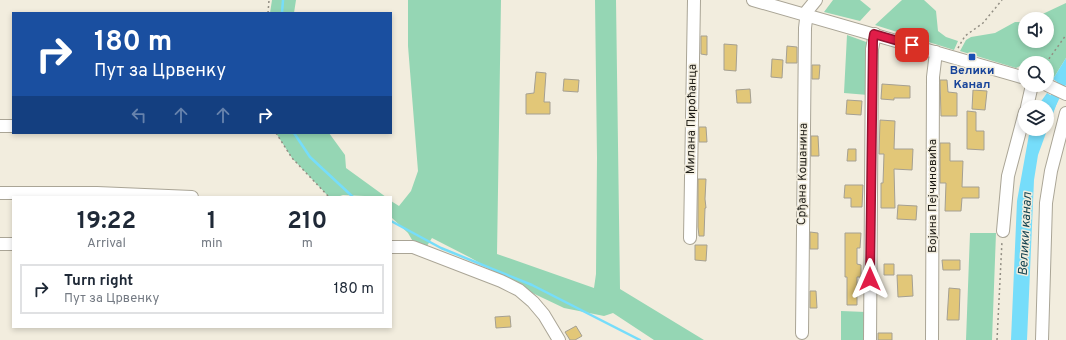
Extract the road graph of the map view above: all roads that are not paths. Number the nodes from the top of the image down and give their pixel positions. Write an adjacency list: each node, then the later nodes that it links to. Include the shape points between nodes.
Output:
1 (694, 0): 15 (street, Милана Пироћанца)
2 (753, 0): 4 (street)
3 (816, 0): 4 (street)
4 (806, 15): 5 (street); 19 (street, Срђана Кошанина)
5 (874, 34): 6 (street); 21 (street)
6 (936, 52): 7 (street); 22 (street, Војина Пејчиновића, via 933,77)
7 (1018, 76)
8 (1061, 116): 23 (street, via 1046,203)
9 (0, 126): 10 (street)
10 (12, 126)
11 (1019, 136): 14 (street, via 1008,176)
12 (0, 192): 13 (street)
13 (168, 196)
14 (1003, 231)
15 (690, 238)
16 (0, 244): 17 (street)
17 (12, 244)
18 (392, 247): 20 (street, via 413,247 519,290 544,315)
19 (802, 333)
20 (558, 340)
21 (870, 340)
22 (932, 340)
23 (1042, 340)

